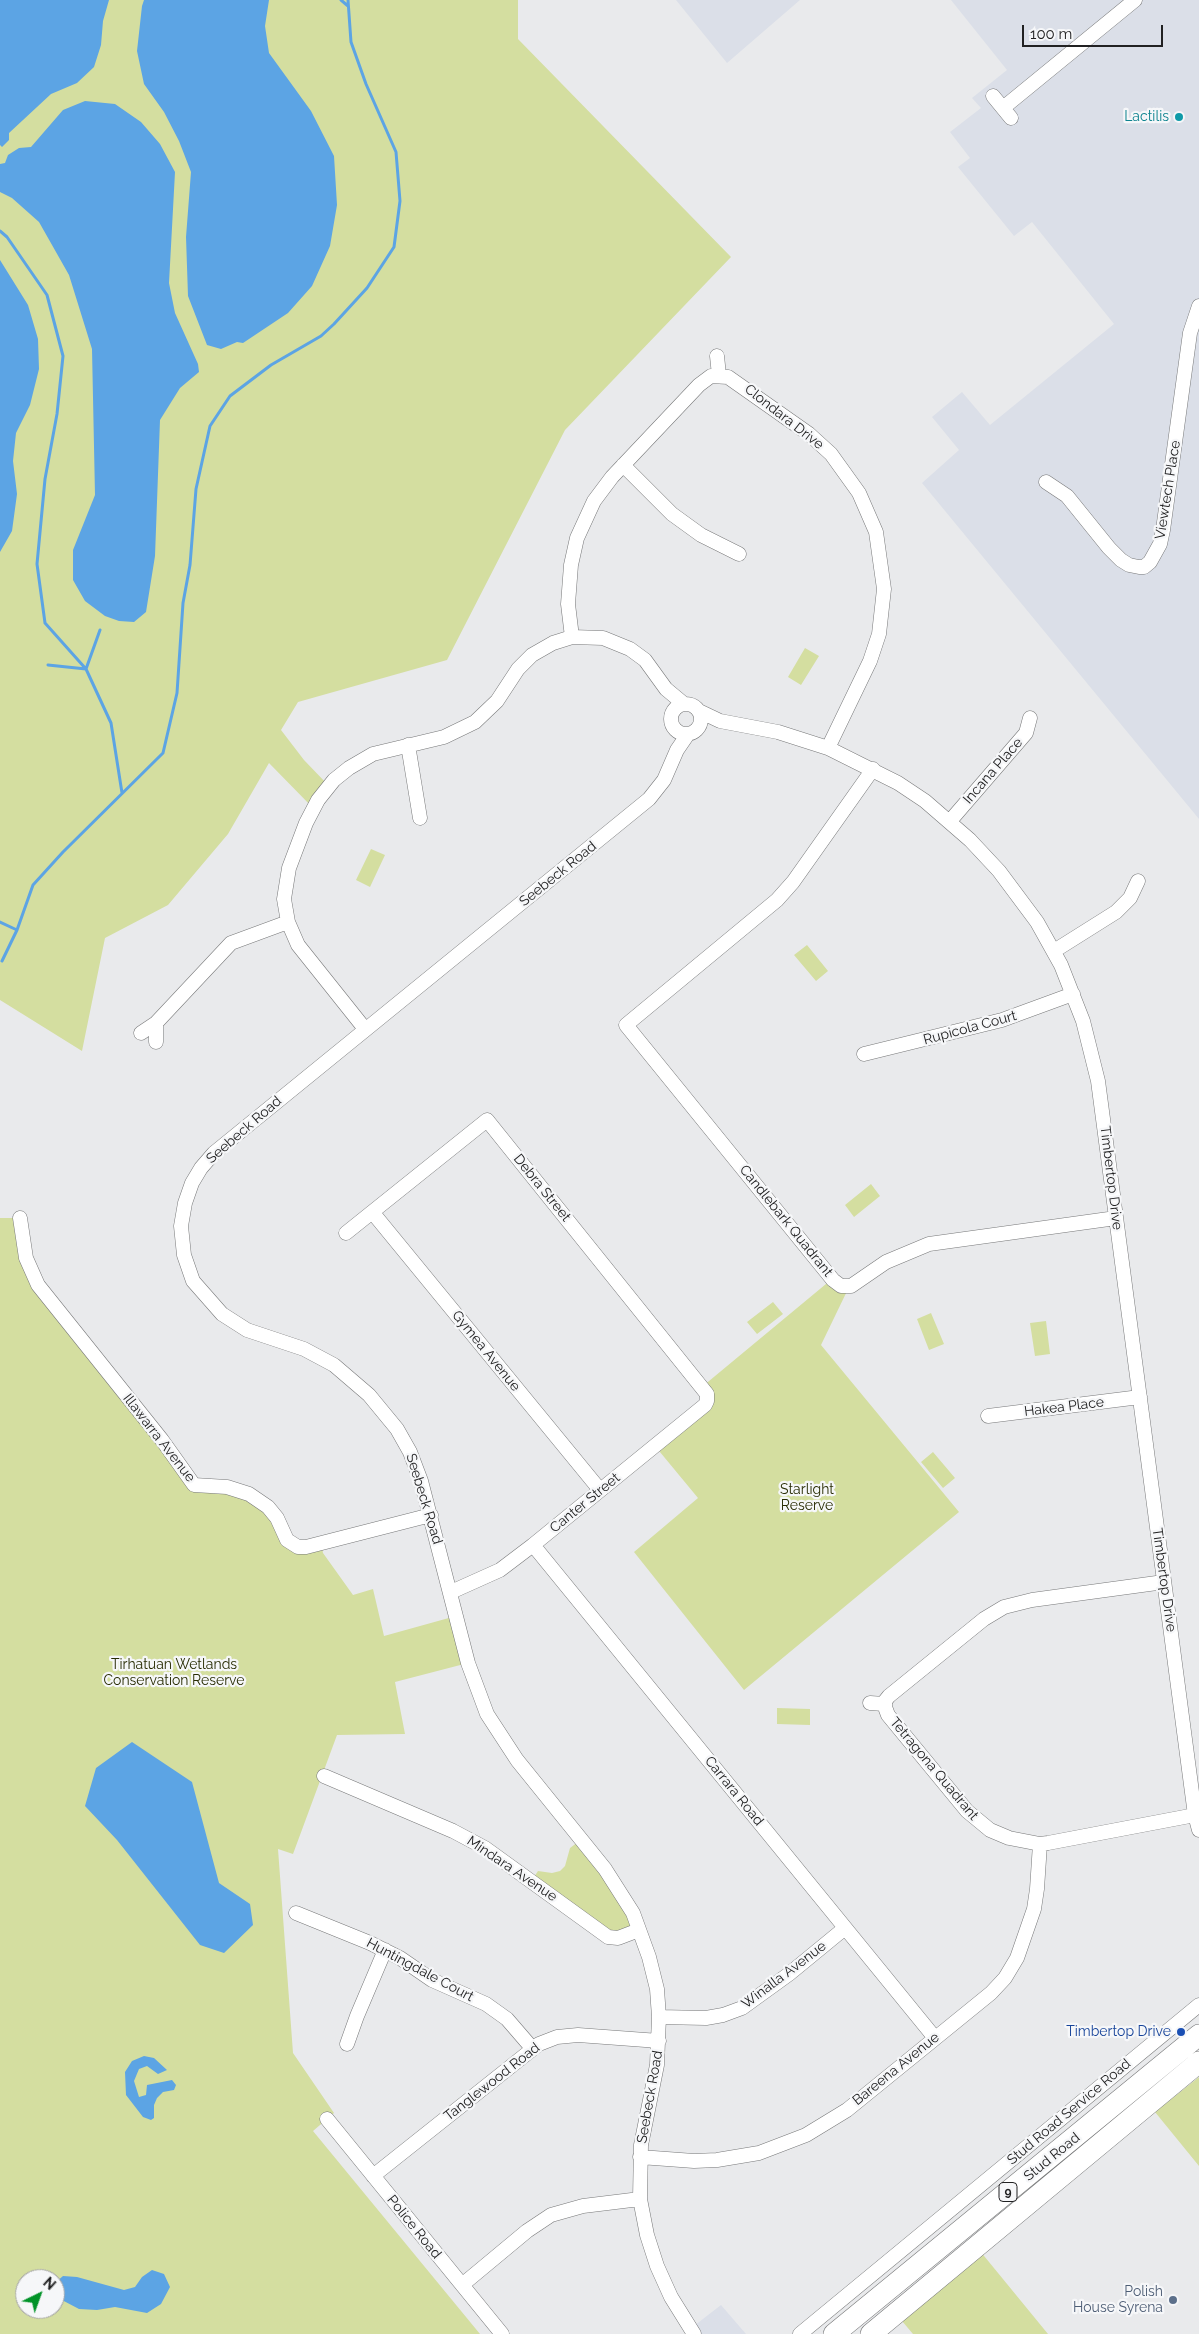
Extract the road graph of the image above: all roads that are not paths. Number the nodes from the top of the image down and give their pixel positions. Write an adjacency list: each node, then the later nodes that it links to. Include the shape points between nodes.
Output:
1 (1135, 0): 2 (street, via 1007,113)
2 (993, 96)
3 (1199, 306): 7 (street, Viewtech Place, via 1190,333 1163,530 1150,562 1140,568 1121,560 1066,496)
4 (717, 356): 5 (street)
5 (719, 375): 6 (street, via 708,377 698,385); 18 (street, Clondara Drive, via 740,383 831,454 859,492 876,532 884,589 879,634 870,661)
6 (623, 465): 8 (street, via 672,514 701,535); 9 (street, via 594,501 577,538 568,591)
7 (1046, 482)
8 (739, 554)
9 (572, 637): 10 (street, via 602,638 630,649 652,668); 17 (street, via 532,655 518,669 497,701 475,722 452,734)
10 (666, 690): 11 (street); 14 (street)
11 (684, 704): 12 (street); 14 (street, via 676,708)
12 (699, 711): 15 (street, Timbertop Drive); 16 (street, via 701,720)
13 (1030, 718): 22 (street, Incana Place, via 1026,733)
14 (673, 721): 16 (street, via 682,733); 19 (street)
15 (720, 721): 16 (street, Timbertop Drive); 18 (street, Timbertop Drive, via 778,732)
16 (694, 730): 19 (street, Seebeck Road)
17 (408, 744): 21 (street); 24 (street, via 380,751 357,762 334,780 318,800 286,877 284,899)
18 (828, 748): 20 (street, Timbertop Drive)
19 (677, 750): 28 (street, Seebeck Road, via 664,780 649,799)
20 (873, 769): 22 (street, Timbertop Drive, via 898,782); 34 (street, Candlebark Quadrant, via 777,900 621,1024 841,1286 851,1286 886,1262 929,1244)
21 (420, 818)
22 (950, 821): 25 (street, Timbertop Drive, via 1006,879)
23 (1138, 881): 25 (street, via 1130,898 1116,912)
24 (288, 922): 27 (street, via 231,943); 28 (street, via 307,958)
25 (1054, 950): 26 (street, Timbertop Drive)
26 (1073, 994): 31 (street, Rupicola Court, via 1002,1020); 34 (street, Timbertop Drive, via 1096,1070)
27 (156, 1023): 29 (street); 30 (street)
28 (365, 1029): 40 (street, Seebeck Road, via 207,1160 196,1175 185,1203 182,1245 194,1281 222,1314 247,1330 295,1345 319,1357 370,1395 410,1452)
29 (141, 1033)
30 (156, 1042)
31 (864, 1054)
32 (373, 1213): 35 (street, Debra Street); 37 (street, Debra Street, via 487,1120 705,1388); 39 (street, Gymea Avenue)
33 (20, 1218): 40 (street, Illawarra Avenue, via 26,1258 38,1285 194,1485 227,1487 249,1494 268,1507 287,1540 298,1547)
34 (1116, 1218): 36 (street, Timbertop Drive)
35 (346, 1233)
36 (1140, 1397): 38 (street, Hakea Place); 42 (street, Timbertop Drive)
37 (708, 1398): 39 (street, Canter Street, via 705,1405)
38 (988, 1416)
39 (600, 1490): 41 (street, Canter Street)
40 (431, 1515): 43 (street, Seebeck Road)
41 (533, 1545): 43 (street, Canter Street, via 495,1573); 51 (street, Carrara Road)
42 (1164, 1582): 45 (street, Tetragona Quadrant, via 1032,1600 1004,1607 886,1698); 47 (street, Timbertop Drive)
43 (451, 1592): 52 (street, Seebeck Road, via 470,1668 487,1714 517,1760 606,1869)
44 (870, 1704): 45 (street, Tetragona Quadrant)
45 (884, 1704): 49 (street, Tetragona Quadrant, via 888,1715 978,1821 1002,1836)
46 (324, 1776): 52 (street, Mindara Avenue, via 469,1839 508,1863 608,1937 618,1938)
47 (1195, 1815): 48 (street, Timbertop Drive); 49 (street, Tetragona Quadrant)
48 (1199, 1830)
49 (1040, 1844): 57 (street, Bareena Avenue, via 1034,1908 1013,1965 995,1990)
50 (296, 1913): 53 (street, Huntingdale Court)
51 (845, 1928): 55 (street, Winalla Avenue, via 742,2008 706,2018); 57 (street, Carrara Road)
52 (639, 1930): 55 (street, Seebeck Road, via 657,1989)
53 (385, 1950): 59 (street); 60 (street, Huntingdale Court, via 426,1976 492,2008 514,2026)
54 (1199, 2004): 70 (street, Stud Road Service Road)
55 (659, 2017): 58 (street, Seebeck Road)
56 (1199, 2035): 62 (highway, Stud Road / 9)
57 (935, 2038): 64 (street, Bareena Avenue, via 847,2110 799,2139 760,2153 717,2160)
58 (659, 2041): 60 (street, Tanglewood Road, via 578,2035 557,2037); 64 (street, Seebeck Road)
59 (347, 2044)
60 (532, 2048): 65 (street, Tanglewood Road)
61 (1199, 2062): 62 (highway, Stud Road / 9)
62 (1126, 2109): 71 (highway, Stud Road / 9); 72 (highway, Stud Road / 9)
63 (327, 2120): 65 (street, Police Road)
64 (640, 2157): 66 (street, Seebeck Road)
65 (373, 2176): 67 (street, Police Road)
66 (640, 2199): 67 (street, via 583,2206 551,2215 527,2230); 69 (street, Seebeck Road, via 647,2235 660,2274)
67 (462, 2284): 68 (street, Police Road)
68 (502, 2334)
69 (694, 2334)
70 (800, 2334)
71 (834, 2334)
72 (871, 2334)

